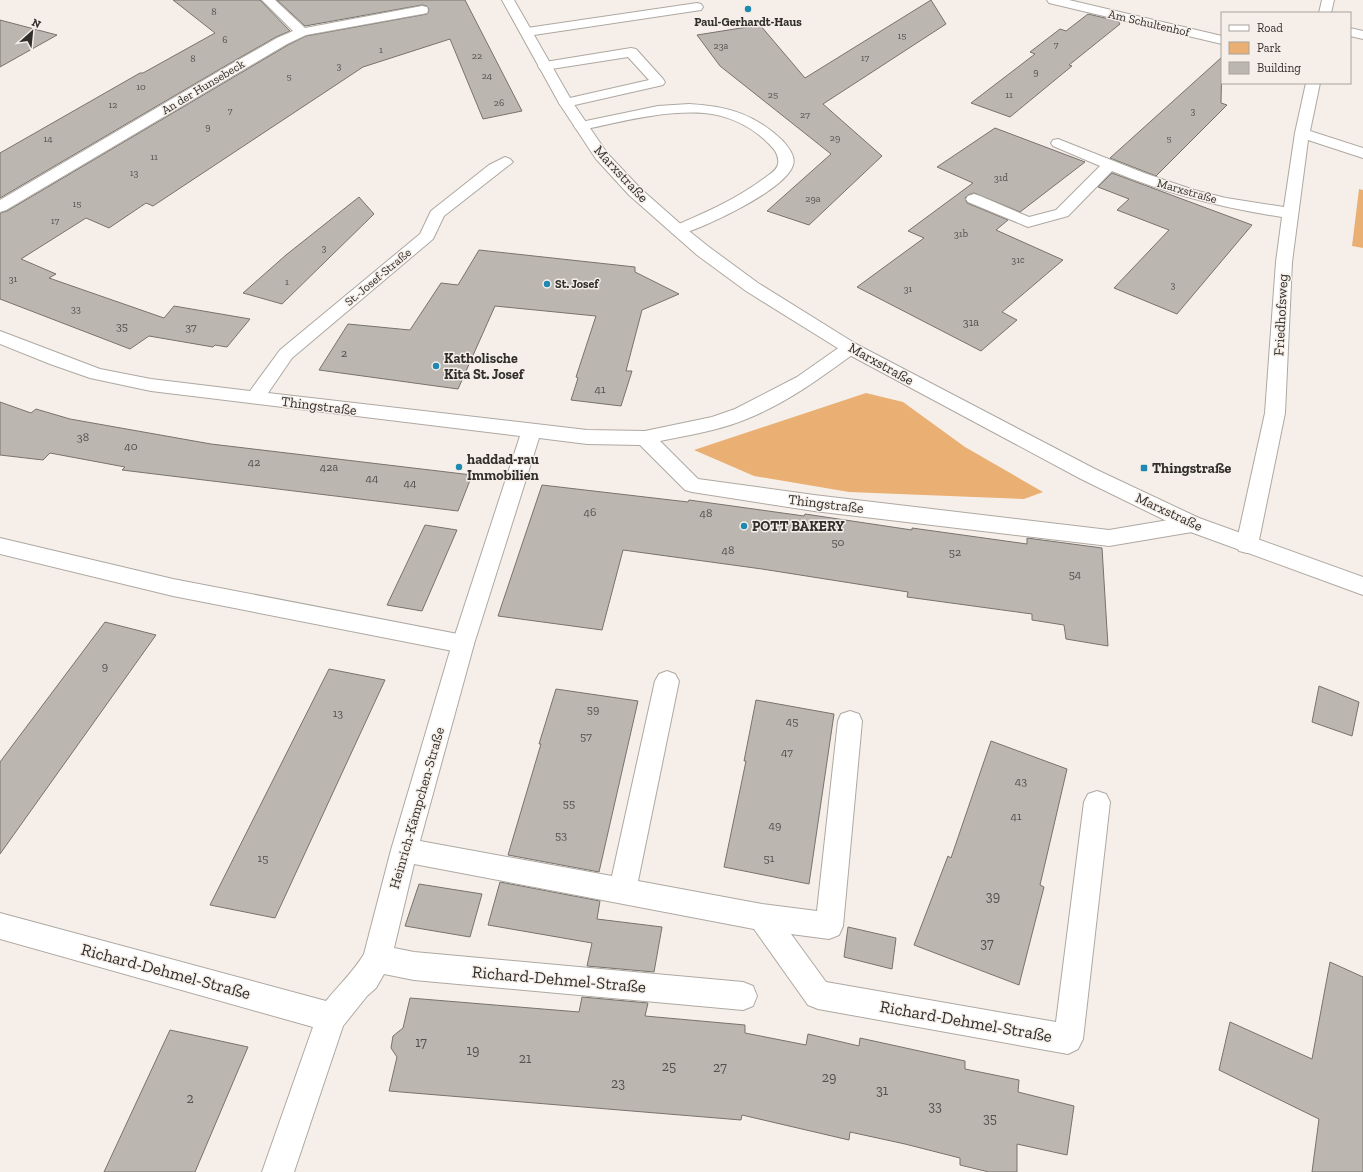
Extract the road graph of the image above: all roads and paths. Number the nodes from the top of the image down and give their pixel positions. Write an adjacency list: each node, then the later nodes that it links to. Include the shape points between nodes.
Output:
1 (268, 0): 8 (street)
2 (508, 0): 9 (street, Marxstraße)
3 (1053, 0): 12 (street, Am Schultenhof)
4 (1328, 0): 7 (street)
5 (697, 8): 9 (street)
6 (422, 10): 8 (street, An der Hunsebeck)
7 (1326, 12)
8 (302, 32): 23 (street, An der Hunsebeck, via 233,69)
9 (527, 32): 13 (street, Marxstraße)
10 (1351, 32): 11 (street)
11 (1363, 34)
12 (1221, 40)
13 (545, 66): 15 (street, Marxstraße); 15 (street, via 631,52 658,82)
14 (1313, 84): 17 (street, Friedhofsweg)
15 (566, 103): 16 (street, Marxstraße)
16 (581, 126): 25 (street, Marxstraße, via 601,156 635,192); 25 (street, via 639,114 703,109 730,113 748,120 768,135 784,152 786,163 781,172 756,194 722,212)
17 (1302, 133): 19 (street); 24 (street, Friedhofsweg)
18 (1058, 143): 21 (street, Marxstraße)
19 (1363, 153)
20 (505, 162): 28 (street, St.-Josef-Straße, via 437,214 427,236 286,354)
21 (1110, 165): 22 (street, via 1062,213 1028,222); 24 (street, Marxstraße, via 1188,193 1242,206)
22 (974, 199)
23 (0, 207)
24 (1290, 213): 32 (street, Friedhofsweg, via 1284,262 1275,413)
25 (678, 230): 27 (street, Marxstraße, via 752,286)
26 (0, 337): 28 (street, Thingstraße, via 97,374 151,385)
27 (850, 348): 30 (street, Thingstraße, via 804,381 765,404 715,423); 31 (street, Marxstraße, via 1050,455)
28 (256, 398): 29 (street, Thingstraße)
29 (532, 430): 30 (street, Thingstraße, via 587,437); 35 (street, Heinrich-Kämpchen-Straße)
30 (645, 438): 31 (street, Thingstraße, via 692,485 814,503 1109,538)
31 (1192, 524): 32 (street, Marxstraße)
32 (1247, 545): 34 (street, Marxstraße)
33 (0, 546): 35 (street, via 65,564 232,601)
34 (1363, 586)
35 (463, 644): 39 (street, Heinrich-Kämpchen-Straße)
36 (667, 681): 40 (street)
37 (850, 721): 41 (street, via 829,926)
38 (1097, 802): 41 (street, Richard-Dehmel-Straße, via 1068,1039 818,995)
39 (404, 850): 40 (street); 43 (street, Heinrich-Kämpchen-Straße)
40 (622, 892): 41 (street)
41 (762, 917)
42 (0, 926): 45 (street, Richard-Dehmel-Straße)
43 (377, 959): 44 (street, Richard-Dehmel-Straße, via 414,966); 45 (street, Heinrich-Kämpchen-Straße, via 366,978)
44 (743, 996)
45 (331, 1017): 46 (street, Heinrich-Kämpchen-Straße)
46 (278, 1172)

